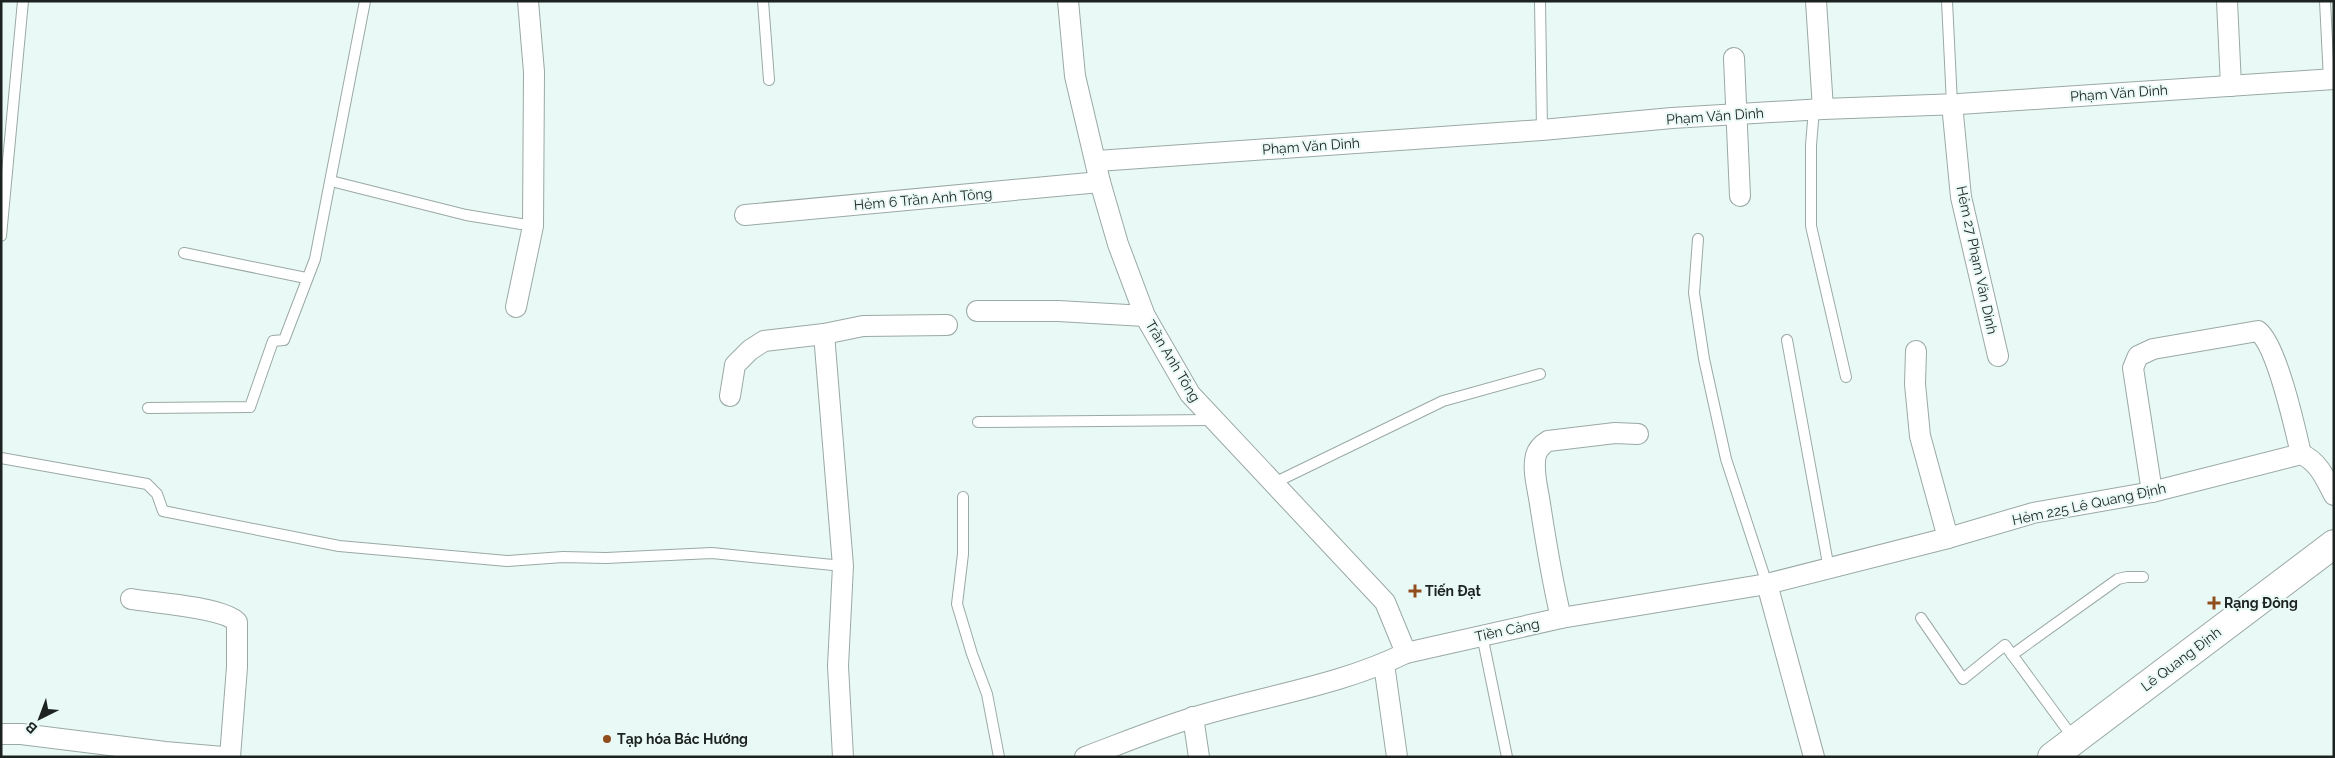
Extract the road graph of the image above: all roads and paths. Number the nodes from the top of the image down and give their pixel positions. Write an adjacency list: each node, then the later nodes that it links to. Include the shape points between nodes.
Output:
1 (23, 1): 25 (lane)
2 (365, 1): 20 (lane)
3 (528, 1): 24 (street, via 534,72)
4 (763, 1): 13 (lane)
5 (1068, 1): 19 (street, Trần Anh Tông, via 1076,76)
6 (1540, 1): 18 (lane)
7 (1816, 1): 16 (street)
8 (1946, 1): 15 (lane)
9 (2227, 1): 14 (street)
10 (2325, 1): 12 (lane)
11 (1734, 58): 17 (street)
12 (2332, 79): 14 (street, Phạm Văn Dinh)
13 (769, 80)
14 (2231, 86): 15 (street, Phạm Văn Dinh)
15 (1952, 104): 16 (street, Phạm Văn Dinh); 36 (street, Hẻm 27 Phạm Văn Dinh, via 1961,197)
16 (1819, 109): 17 (street, Phạm Văn Dinh); 38 (lane, via 1811,145 1811,226)
17 (1736, 114): 18 (street, Phạm Văn Dinh); 22 (street)
18 (1542, 130): 19 (street, Phạm Văn Dinh)
19 (1097, 161): 21 (street, Trần Anh Tông)
20 (331, 181): 24 (lane, via 466,215); 28 (lane, via 315,259)
21 (1100, 182): 23 (street, Hẻm 6 Trần Anh Tông); 31 (street, Trần Anh Tông, via 1118,244)
22 (1740, 196)
23 (745, 215)
24 (533, 226): 29 (street)
25 (1, 236)
26 (1698, 239): 55 (lane, via 1694,293 1704,358 1726,459)
27 (184, 253): 28 (lane)
28 (306, 278): 40 (lane, via 284,340 273,341 250,407)
29 (516, 307)
30 (977, 311): 31 (street)
31 (1145, 316): 41 (street, Trần Anh Tông, via 1190,394)
32 (947, 325): 33 (street, via 863,326)
33 (824, 334): 39 (street, via 764,341 750,350 735,365); 52 (street)
34 (1787, 340): 53 (lane)
35 (1916, 352): 50 (street, via 1915,384 1920,436)
36 (1998, 356)
37 (1540, 374): 46 (lane, via 1443,401)
38 (1846, 377)
39 (730, 396)
40 (148, 408)
41 (1212, 420): 42 (lane); 46 (street, Trần Anh Tông)
42 (978, 422)
43 (1638, 434): 57 (street, via 1615,433 1548,440 1537,453 1538,491)
44 (2301, 454): 47 (street, Hẻm 225 Lê Quang Định); 47 (street, via 2268,341 2258,331 2153,349 2138,356 2133,368); 48 (street, via 2312,459)
45 (1, 458): 52 (lane, via 147,484 156,494 163,511 339,546 507,561 712,553)
46 (1274, 483): 60 (street, Trần Anh Tông, via 1386,602)
47 (2152, 492): 50 (street, Hẻm 225 Lê Quang Định, via 2033,513)
48 (2334, 495)
49 (963, 497): 70 (lane, via 963,554 957,604 987,694)
50 (1948, 538): 53 (street, Hẻm 225 Lê Quang Định)
51 (2334, 544): 65 (main road, Lê Quang Định)
52 (843, 566): 69 (street, via 838,666)
53 (1829, 569): 55 (street, Hẻm 225 Lê Quang Định)
54 (2143, 577): 61 (lane, via 2118,579)
55 (1767, 584): 57 (street, Tiền Cảng); 66 (street)
56 (131, 599): 68 (street, via 203,609 231,616 237,622)
57 (1561, 618): 59 (street, Tiền Cảng)
58 (1921, 618): 61 (lane, via 1963,679 2005,646)
59 (1482, 635): 60 (street, Tiền Cảng); 74 (lane)
60 (1406, 653): 62 (street, Tiền Cảng)
61 (2012, 655): 65 (lane)
62 (1384, 664): 63 (street, Tiền Cảng); 73 (street)
63 (1193, 717): 71 (street, Tiền Cảng); 72 (street)
64 (1, 734): 67 (street)
65 (2074, 740): 75 (main road, Lê Quang Định)
66 (1808, 756)
67 (223, 757)
68 (230, 757)
69 (843, 757)
70 (999, 757)
71 (1085, 757)
72 (1199, 757)
73 (1397, 757)
74 (1507, 757)
75 (2052, 757)

